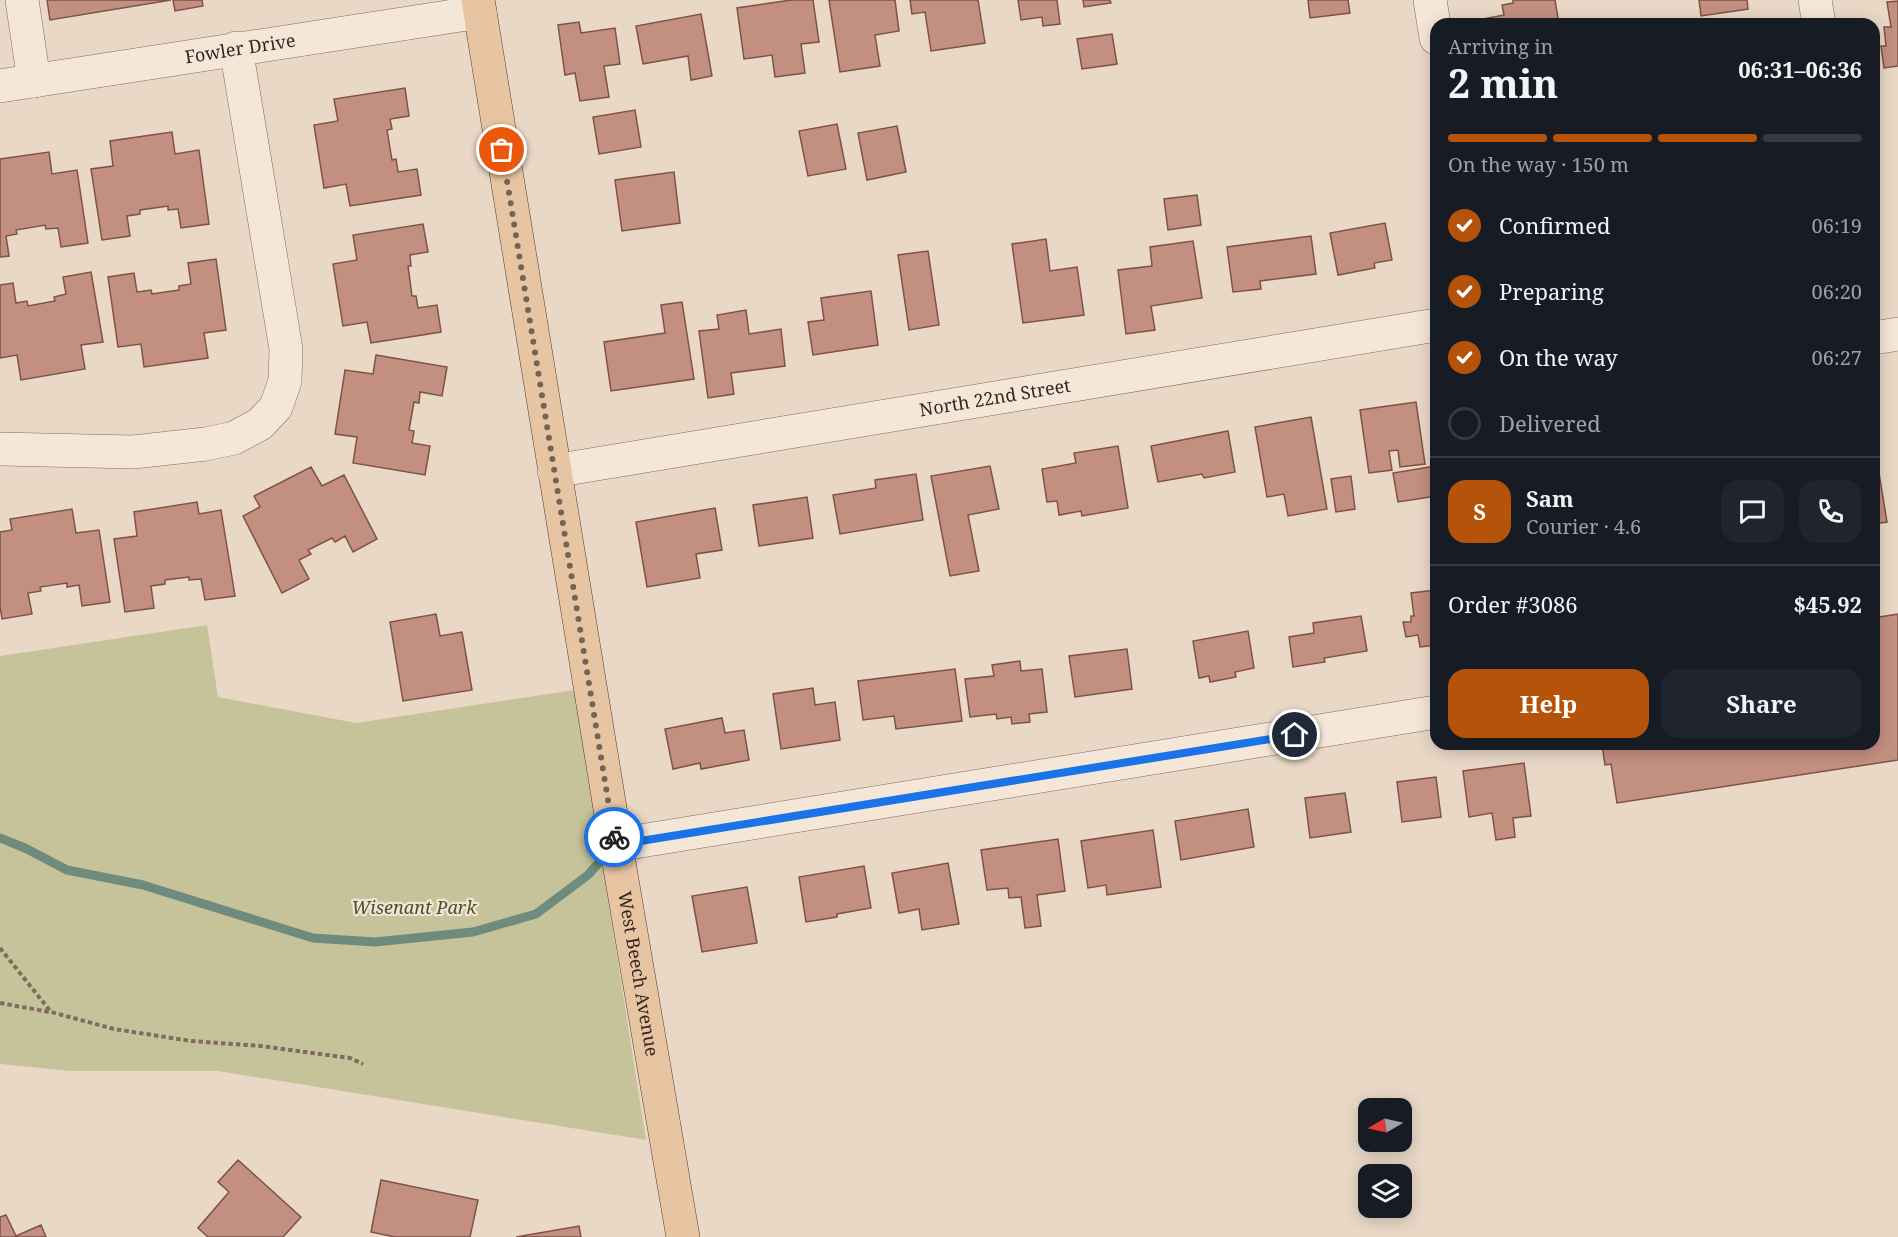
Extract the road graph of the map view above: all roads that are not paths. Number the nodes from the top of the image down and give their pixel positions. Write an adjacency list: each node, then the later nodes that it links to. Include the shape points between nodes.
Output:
1 (22, 0): 8 (street)
2 (1430, 0): 5 (street)
3 (1815, 0): 6 (street)
4 (479, 6): 7 (street, Fowler Drive); 14 (main road, West Beech Avenue)
5 (1433, 18)
6 (1818, 18)
7 (236, 48): 8 (street, Fowler Drive); 13 (street, via 286,349 285,381 276,407 260,424 234,438 206,444 133,452)
8 (34, 81): 9 (street, Fowler Drive)
9 (0, 86)
10 (1430, 326): 14 (street, North 22nd Street)
11 (1898, 334): 12 (street)
12 (1880, 337)
13 (0, 449)
14 (554, 471): 16 (main road, West Beech Avenue)
15 (1430, 713): 16 (street)
16 (616, 845): 17 (main road, West Beech Avenue)
17 (682, 1237)

